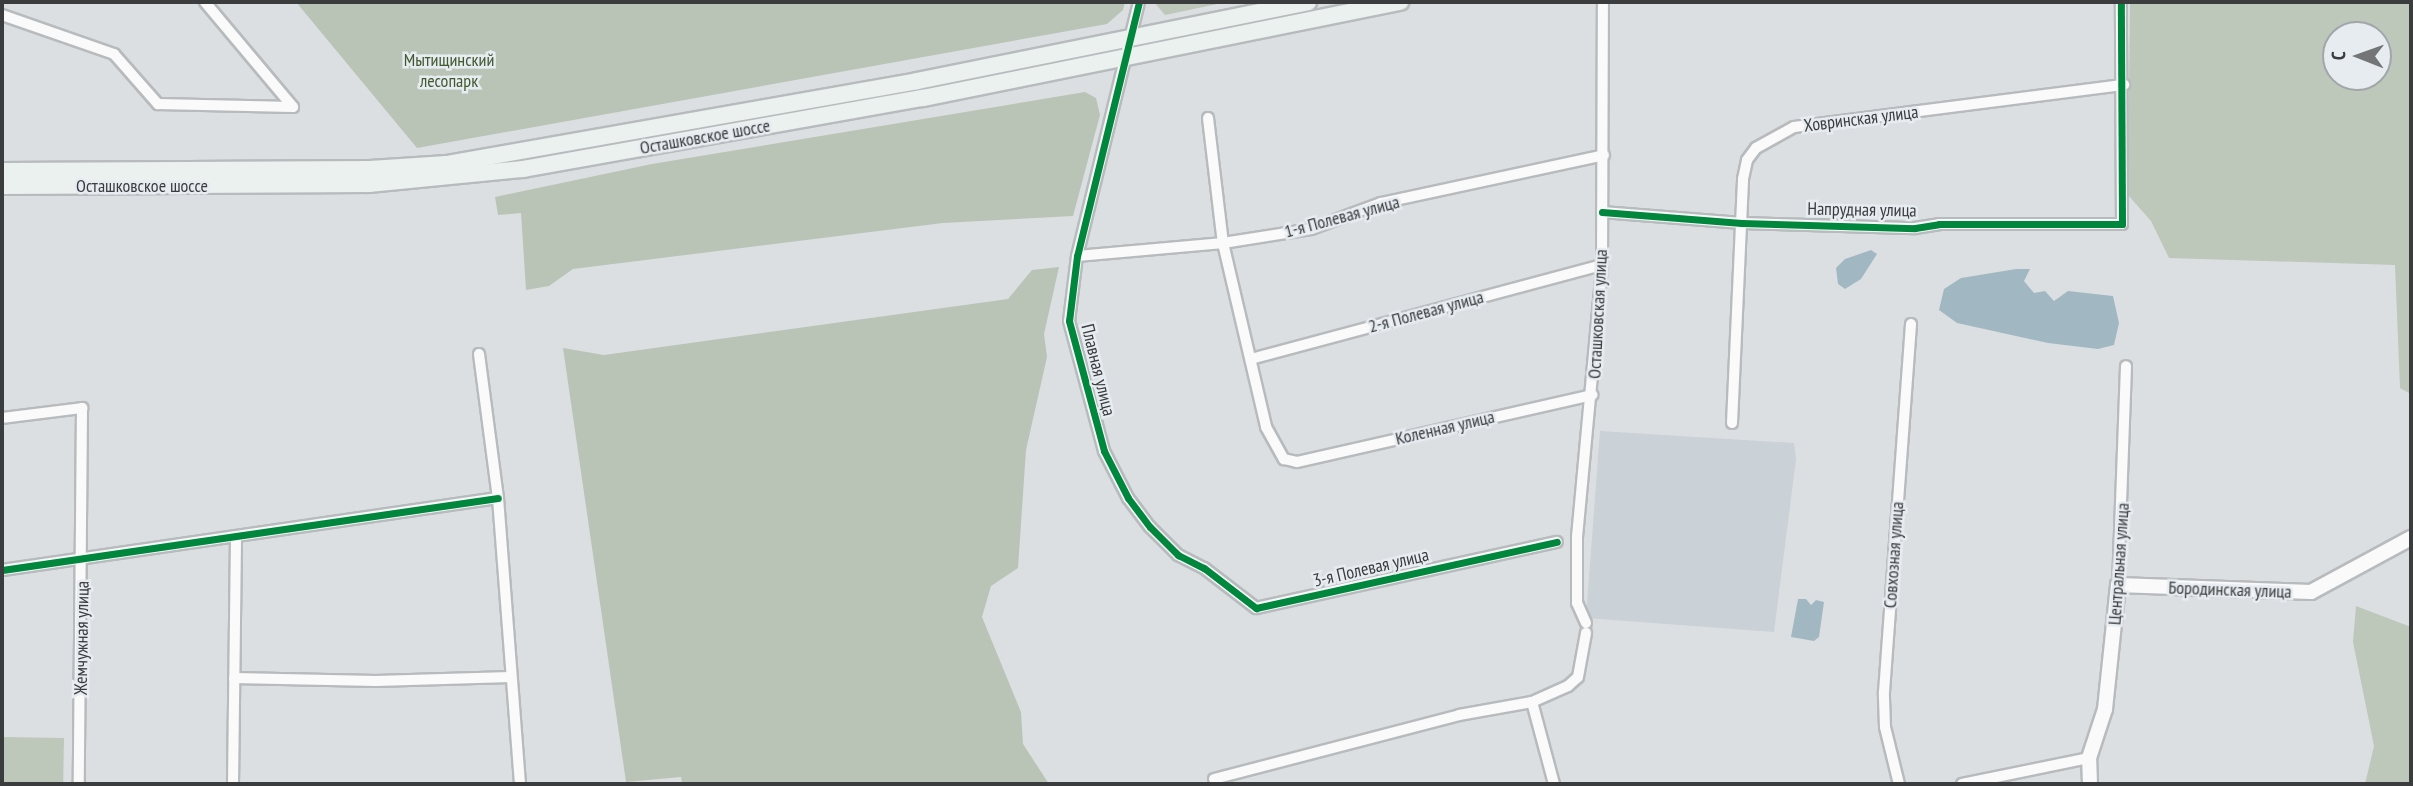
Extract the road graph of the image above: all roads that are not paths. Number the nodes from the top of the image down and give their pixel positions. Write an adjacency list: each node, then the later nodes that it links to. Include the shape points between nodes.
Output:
1 (205, 2): 7 (street, via 293,107 158,104 114,54)
2 (1139, 2): 8 (street, Плавная улица)
3 (1308, 2): 8 (main road, Осташковское шоссе)
4 (1400, 2): 9 (main road, Осташковское шоссе)
5 (1603, 2): 12 (street, Осташковская улица)
6 (2122, 2): 10 (street)
7 (2, 15)
8 (1130, 37): 9 (street, Плавная улица); 13 (main road, Осташковское шоссе, via 917,81 447,164 370,169)
9 (1125, 60): 14 (main road, Осташковское шоссе, via 449,178 369,184); 18 (street, Плавная улица)
10 (2124, 85): 16 (street, Ховринская улица, via 1785,131 1756,148 1746,160); 16 (street, Напрудная улица, via 2122,224 1939,224 1915,228)
11 (1208, 118): 17 (street)
12 (1604, 155): 15 (street, Осташковская улица); 17 (street, 1-я Полевая улица, via 1381,203 1311,229)
13 (2, 171)
14 (2, 186)
15 (1602, 212): 16 (street, Напрудная улица); 19 (street, Осташковская улица)
16 (1742, 223): 26 (street, Ховринская улица)
17 (1223, 243): 18 (street, 1-я Полевая улица); 22 (street)
18 (1077, 257): 32 (street, Плавная улица, via 1069,321 1104,451 1128,498 1150,527 1178,555)
19 (1602, 265): 22 (street, 2-я Полевая улица); 24 (street, Осташковская улица)
20 (1911, 324): 44 (street, Совхозная улица, via 1884,692 1885,727)
21 (479, 354): 27 (street)
22 (1251, 359): 24 (street, Коленная улица, via 1266,427 1284,459 1297,462)
23 (2126, 366): 34 (street, Центральная улица)
24 (1593, 395): 37 (street, Осташковская улица, via 1577,537 1577,603 1586,628 1578,677)
25 (2, 418): 31 (street, Жемчужная улица, via 82,408)
26 (1732, 423)
27 (498, 498): 28 (street); 35 (street)
28 (236, 536): 31 (street); 36 (street)
29 (2411, 538): 34 (street, Бородинская улица, via 2311,592)
30 (1557, 542): 32 (street, 3-я Полевая улица, via 1256,608)
31 (83, 558): 33 (street); 40 (street, Жемчужная улица)
32 (1204, 568)
33 (2, 570)
34 (2118, 586): 38 (street, Центральная улица, via 2105,709)
35 (511, 677): 36 (street, via 376,681); 42 (street)
36 (234, 678): 41 (street)
37 (1532, 702): 39 (street); 43 (street)
38 (2088, 758): 45 (street); 46 (street, Центральная улица)
39 (1214, 779)
40 (79, 784)
41 (233, 784)
42 (520, 784)
43 (1554, 784)
44 (1899, 784)
45 (1962, 784)
46 (2090, 784)

